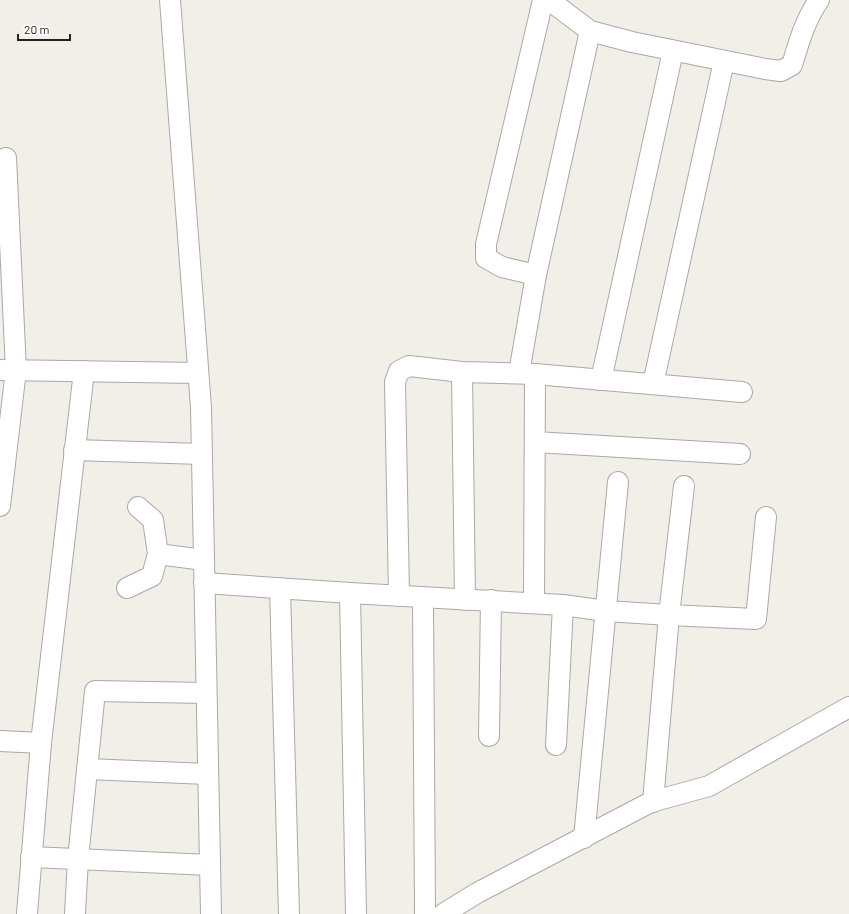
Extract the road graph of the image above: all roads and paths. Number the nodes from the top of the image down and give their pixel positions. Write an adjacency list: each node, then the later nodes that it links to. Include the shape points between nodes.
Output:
1 (170, 0): 13 (street)
2 (543, 0): 9 (street, via 486,244 486,258 502,267)
3 (549, 0): 5 (street)
4 (819, 0): 7 (street, via 804,25 792,65 781,71)
5 (590, 30): 6 (street); 9 (street)
6 (673, 50): 7 (street); 15 (street)
7 (724, 61): 16 (street)
8 (6, 158): 10 (street)
9 (536, 275): 14 (street)
10 (8, 370): 11 (street); 24 (street)
11 (84, 371): 13 (street); 19 (street)
12 (462, 372): 14 (street); 33 (street, via 409,366 399,371 395,382); 35 (street)
13 (198, 373): 20 (street)
14 (527, 373): 15 (street); 18 (street)
15 (601, 380): 16 (street)
16 (653, 384): 17 (street)
17 (742, 392)
18 (536, 442): 21 (street); 37 (street)
19 (74, 450): 20 (street); 45 (street)
20 (202, 454): 28 (street)
21 (740, 454)
22 (618, 482): 39 (street)
23 (684, 486): 40 (street)
24 (0, 506)
25 (138, 507): 27 (street, via 153,520)
26 (766, 517): 40 (street, via 756,619)
27 (158, 554): 28 (street); 30 (street, via 152,576)
28 (204, 560): 29 (street)
29 (204, 583): 31 (street); 41 (street)
30 (127, 588)
31 (280, 588): 32 (street); 57 (street)
32 (350, 593): 33 (street); 58 (street)
33 (399, 596): 34 (street)
34 (423, 597): 35 (street); 59 (street)
35 (465, 600): 36 (street)
36 (491, 600): 37 (street); 43 (street)
37 (534, 603): 38 (street)
38 (563, 605): 39 (street); 46 (street)
39 (606, 611): 40 (street); 50 (street)
40 (669, 615): 49 (street)
41 (206, 693): 47 (street, via 95,691); 48 (street)
42 (849, 707): 49 (street, via 709,786)
43 (489, 736)
44 (0, 741): 45 (street)
45 (40, 743): 51 (street)
46 (556, 745)
47 (87, 769): 48 (street); 52 (street)
48 (208, 774): 53 (street)
49 (653, 802): 50 (street)
50 (584, 838): 60 (street, via 477,893)
51 (31, 857): 52 (street); 54 (street)
52 (78, 859): 53 (street); 55 (street)
53 (210, 865): 56 (street)
54 (26, 914)
55 (75, 914)
56 (211, 914)
57 (289, 914)
58 (356, 914)
59 (426, 914)
60 (443, 914)

